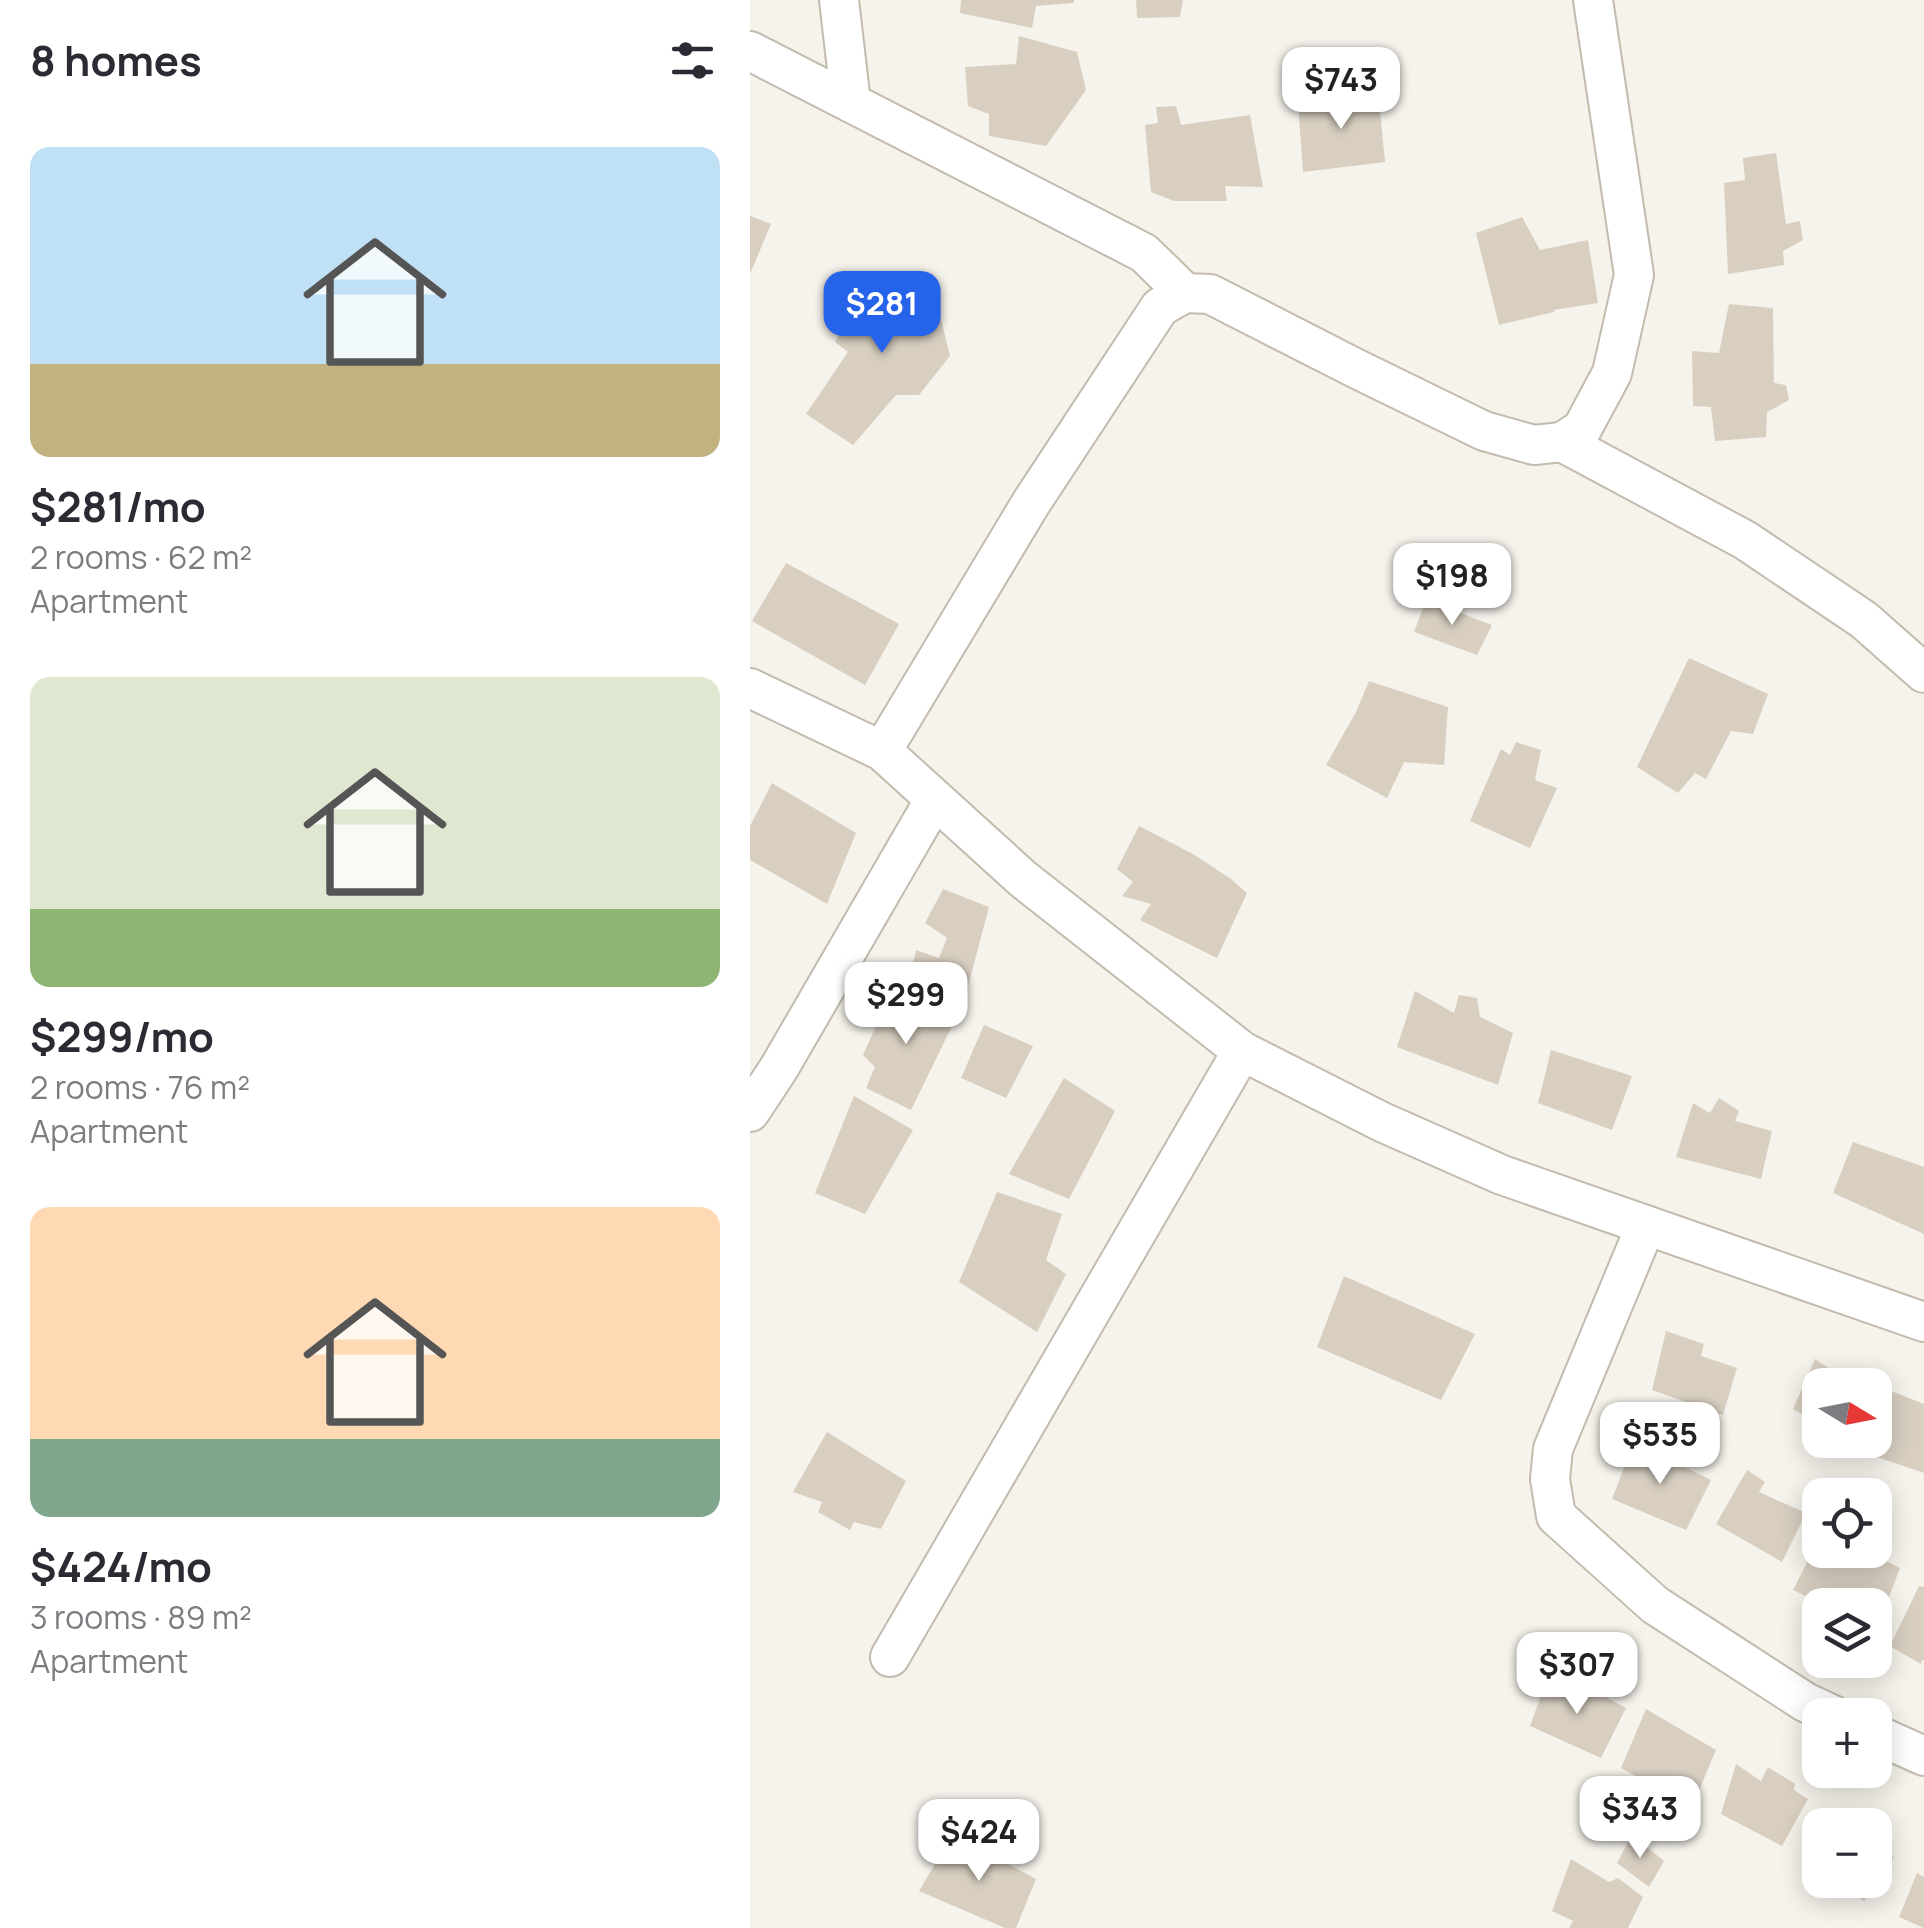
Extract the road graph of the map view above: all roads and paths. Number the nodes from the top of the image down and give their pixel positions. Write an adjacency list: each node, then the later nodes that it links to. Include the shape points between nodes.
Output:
1 (839, 0): 4 (street)
2 (1594, 0): 6 (street, via 1634,275 1612,373 1582,429)
3 (750, 52): 4 (street)
4 (851, 103): 5 (street, via 1144,253)
5 (1185, 293): 6 (street, via 1210,294 1484,431 1534,445); 9 (street, via 1160,307 1031,503)
6 (1562, 442): 7 (street, via 1745,540 1864,620)
7 (1924, 674)
8 (750, 688): 9 (street)
9 (882, 751): 10 (street)
10 (935, 799): 11 (street, via 1023,879); 12 (street)
11 (1242, 1050): 13 (street, via 1502,1176); 15 (street)
12 (750, 1112)
13 (1646, 1225): 14 (street); 16 (street, via 1553,1449 1556,1516 1655,1605)
14 (1924, 1322)
15 (890, 1657)
16 (1802, 1700)
17 (1892, 1742): 18 (street)
18 (1924, 1756)

